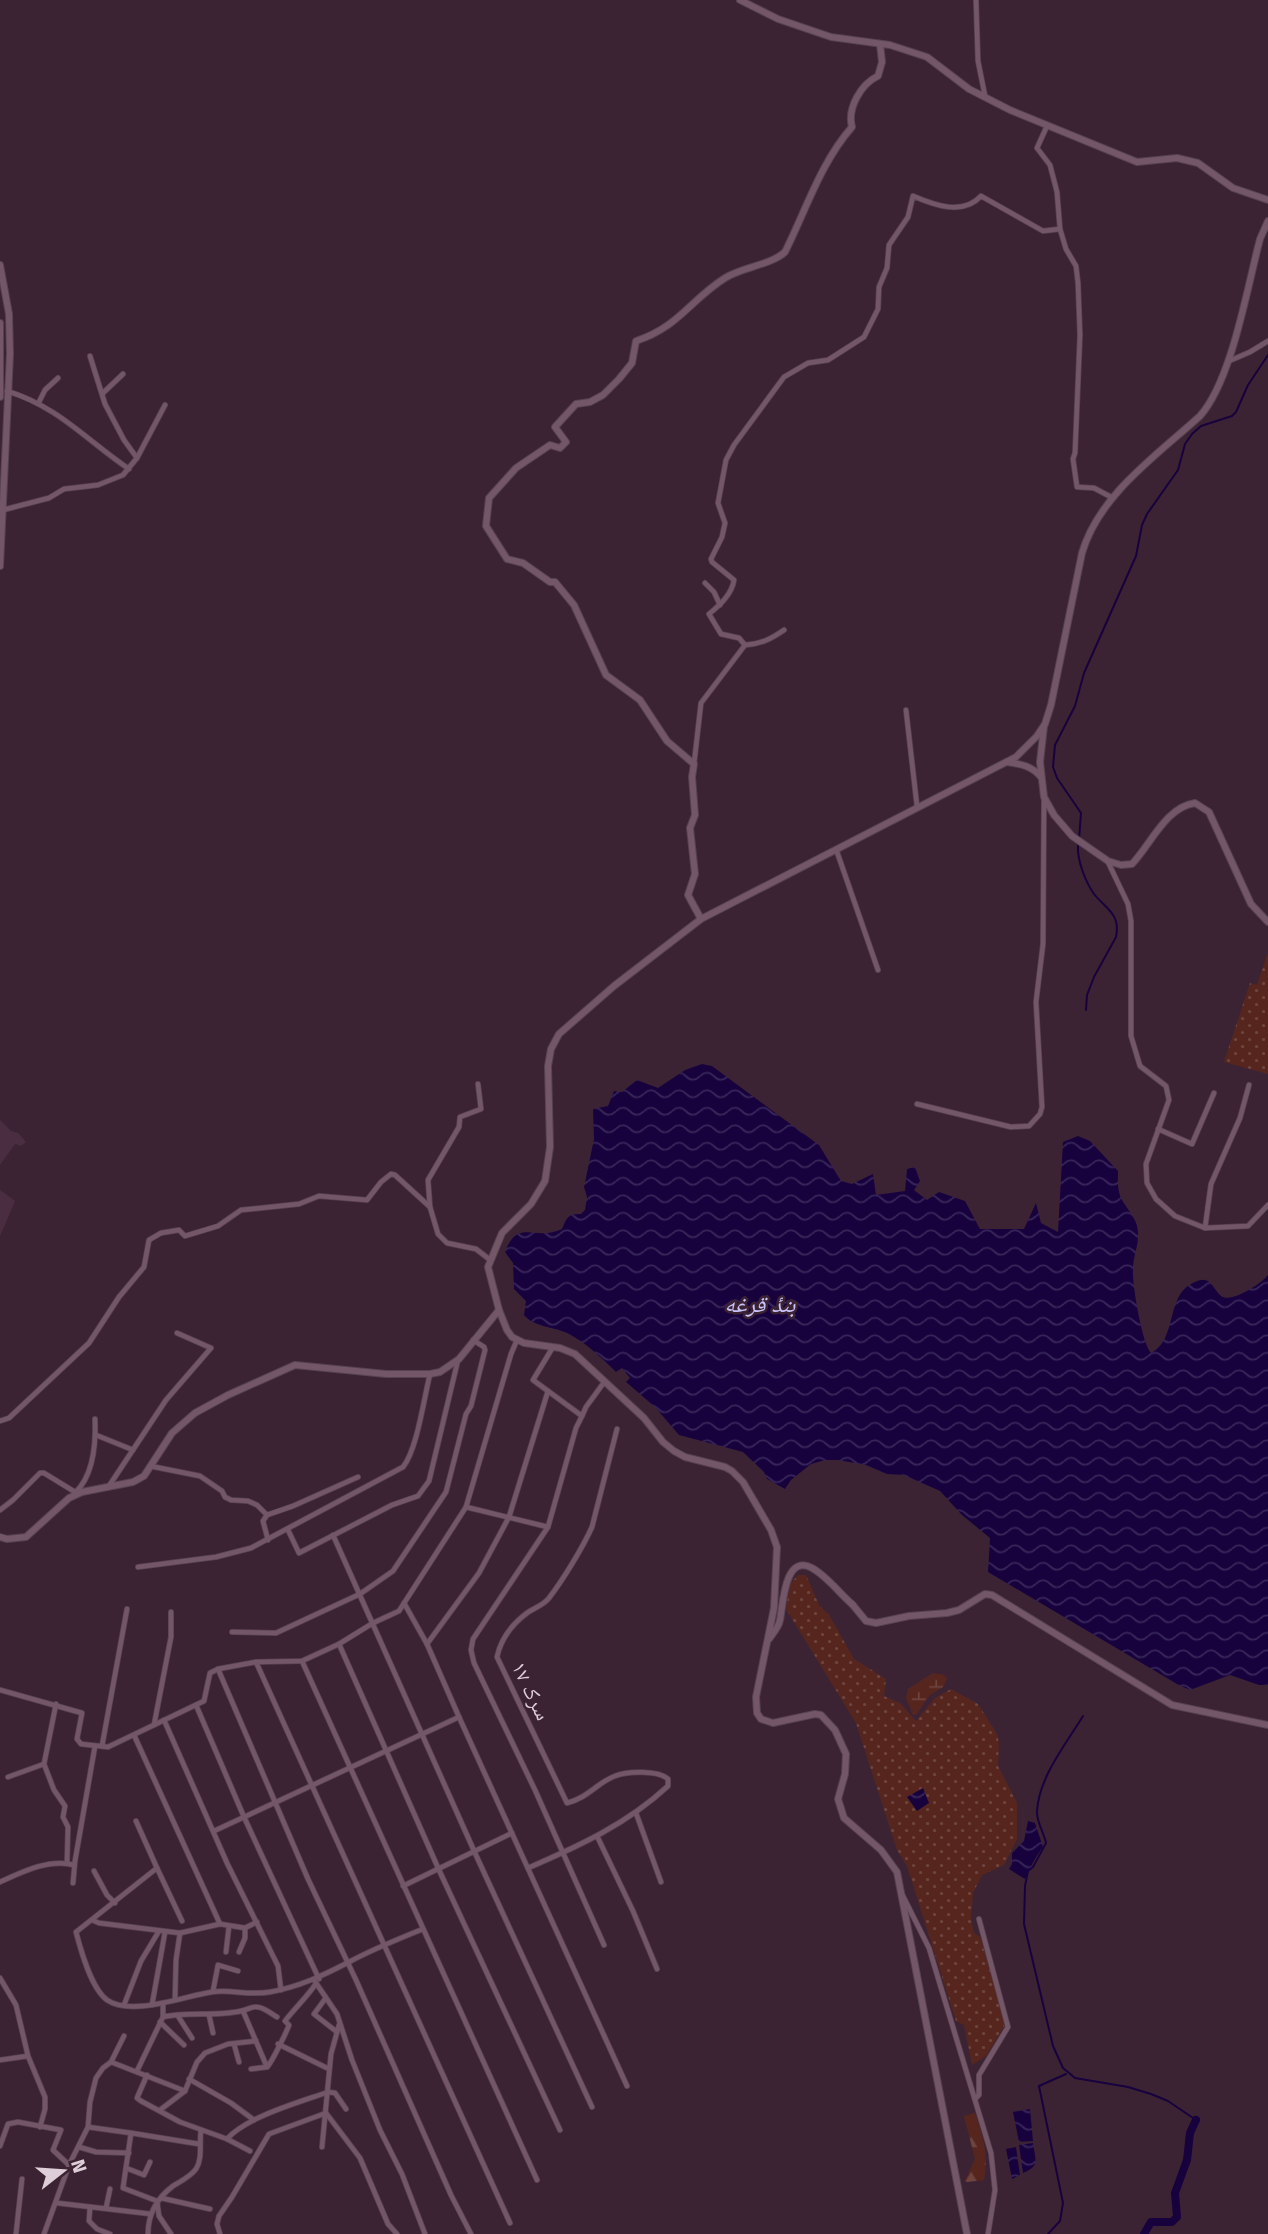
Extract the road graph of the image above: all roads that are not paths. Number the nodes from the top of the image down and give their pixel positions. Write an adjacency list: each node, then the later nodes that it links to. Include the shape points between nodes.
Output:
1 (740, 0): 3 (main road, via 831,37)
2 (975, 0): 4 (street)
3 (880, 44): 4 (main road, via 927,57); 34 (main road, via 878,76 867,82 850,111 852,127 820,177 785,252 725,278 678,320 636,341 628,369 603,395 576,404 555,427 566,442 559,448 550,445 516,468 489,498 486,526 507,559 555,582 568,596 606,675 640,700 667,741)
4 (985, 97): 5 (main road)
5 (1047, 125): 6 (main road, via 1136,162 1177,158 1198,163 1233,188); 8 (street, via 1037,148 1050,165)
6 (1268, 200)
7 (1268, 221): 14 (main road)
8 (1060, 229): 24 (street, via 1078,283 1073,459 1077,487 1094,488); 28 (street, via 1043,231 981,196 967,206 944,208 913,195 908,217 889,245 878,309 864,337 828,360 808,363 784,377 726,460 718,503 725,523 711,559 730,574 734,584)
9 (0, 265): 10 (main road)
10 (2, 279): 17 (main road, via 9,314)
11 (0, 323): 19 (main road)
12 (1268, 341): 14 (street)
13 (90, 356): 18 (street)
14 (1228, 362): 24 (main road, via 1206,409)
15 (123, 374): 18 (street)
16 (58, 378): 20 (street)
17 (8, 391): 20 (street); 25 (main road)
18 (103, 394): 22 (street, via 108,412)
19 (0, 397)
20 (39, 402): 23 (street)
21 (165, 405): 22 (street)
22 (137, 458): 23 (street)
23 (129, 469): 25 (street, via 113,480 64,489)
24 (1111, 498): 32 (main road, via 1085,542)
25 (1, 515): 26 (main road)
26 (0, 566)
27 (705, 583): 28 (street)
28 (720, 605): 30 (street, via 709,614 721,634 739,638)
29 (784, 630): 30 (street, via 755,646)
30 (745, 645): 34 (street, via 701,703)
31 (905, 710): 37 (street)
32 (1045, 724): 33 (main road, via 1032,743); 35 (main road, via 1040,762)
33 (1007, 762): 35 (main road, via 1034,770); 37 (main road)
34 (694, 764): 40 (main road, via 695,815 690,828 695,874 688,895)
35 (1044, 785): 36 (main road)
36 (1044, 797): 39 (main road, via 1072,836); 46 (street, via 1044,944 1036,1002 1040,1114 1030,1126 1011,1127)
37 (917, 806): 38 (main road)
38 (836, 849): 40 (main road); 42 (street)
39 (1108, 861): 41 (main road, via 1132,864 1174,811 1195,803 1209,812 1251,904); 47 (street, via 1131,921 1131,1036 1140,1066 1166,1086 1169,1100)
40 (701, 919): 51 (main road, via 614,986 554,1041 548,1066 550,1147 545,1181 531,1205 502,1233)
41 (1268, 922)
42 (878, 971)
43 (478, 1084): 49 (street, via 481,1109 460,1117 459,1127 428,1180)
44 (1249, 1085): 50 (street, via 1211,1184)
45 (1214, 1093): 47 (street, via 1192,1144)
46 (917, 1104)
47 (1158, 1129): 50 (street, via 1146,1164 1147,1183 1175,1216)
48 (1268, 1205): 50 (street, via 1248,1226)
49 (430, 1207): 51 (street, via 438,1234 446,1243 476,1249); 63 (street, via 391,1174 367,1200 319,1196 299,1204 241,1210 218,1226 185,1236 179,1230 161,1234 149,1240 144,1267 89,1343 9,1418)
50 (1205, 1228)
51 (489, 1259): 52 (main road)
52 (499, 1310): 54 (main road); 55 (main road, via 506,1330)
53 (177, 1333): 66 (street, via 211,1348 166,1400)
54 (473, 1340): 57 (main road); 82 (street, via 485,1350 446,1492 393,1570)
55 (517, 1340): 56 (main road); 72 (street)
56 (553, 1346): 59 (main road, via 575,1354); 60 (street, via 533,1380)
57 (459, 1359): 58 (main road); 78 (street, via 424,1489 418,1496)
58 (430, 1374): 67 (main road, via 295,1365 195,1413 172,1433); 77 (street, via 408,1461)
59 (605, 1381): 61 (street); 88 (main road, via 674,1451 725,1466 743,1482 776,1547)
60 (548, 1391): 61 (street); 75 (street)
61 (582, 1416): 76 (street)
62 (95, 1419): 65 (street)
63 (0, 1421)
64 (617, 1429): 110 (street, سرک ۱۷, via 586,1542 548,1599 506,1633 497,1657 568,1803 613,1776 658,1772 668,1779 668,1786)
65 (96, 1435): 66 (street); 70 (street, via 89,1473)
66 (133, 1450): 69 (street)
67 (150, 1466): 69 (main road, via 133,1482); 74 (street, via 200,1476 225,1497 257,1505)
68 (358, 1477): 74 (street)
69 (109, 1486): 71 (main road)
70 (75, 1492): 71 (street); 73 (street, via 40,1473)
71 (69, 1498): 79 (main road, via 26,1538)
72 (466, 1507): 75 (street); 83 (street)
73 (0, 1510)
74 (267, 1514): 80 (street, via 263,1521)
75 (509, 1517): 76 (street); 90 (street, via 480,1573)
76 (548, 1527): 117 (street, via 473,1640 471,1650)
77 (288, 1530): 78 (street, via 299,1553); 80 (street)
78 (333, 1535): 82 (street)
79 (0, 1537)
80 (268, 1540): 81 (street, via 216,1557)
81 (138, 1567)
82 (360, 1594): 86 (street); 87 (street, via 276,1633)
83 (404, 1603): 86 (street, via 399,1611); 90 (street)
84 (127, 1609): 103 (street)
85 (171, 1612): 99 (street, via 171,1637)
86 (373, 1623): 89 (street); 101 (street)
87 (232, 1632)
88 (768, 1640): 100 (main road, via 780,1623 784,1585 797,1568 815,1569 871,1623 947,1613 985,1594 992,1595 1172,1704); 128 (main road, via 757,1713 773,1723 815,1714 827,1720 846,1754 839,1809 851,1826 890,1860)
89 (339, 1644): 91 (street); 104 (street)
90 (427, 1644): 97 (street)
91 (302, 1661): 92 (street); 106 (street)
92 (256, 1662): 93 (street); 108 (street)
93 (218, 1669): 96 (street, via 210,1673 204,1702); 109 (street)
94 (0, 1690): 95 (street)
95 (56, 1704): 103 (street, via 82,1713 77,1739 81,1744); 105 (street)
96 (196, 1705): 98 (street); 111 (street)
97 (458, 1717): 101 (street); 114 (street)
98 (164, 1720): 99 (street); 113 (street)
99 (153, 1725): 102 (street)
100 (1268, 1725)
101 (422, 1733): 104 (street); 116 (street)
102 (134, 1735): 103 (street, via 108,1747); 134 (street)
103 (99, 1746): 119 (street)
104 (387, 1752): 106 (street); 122 (street)
105 (44, 1764): 107 (street); 118 (street, via 65,1806)
106 (349, 1770): 108 (street); 127 (street)
107 (8, 1777)
108 (312, 1786): 109 (street); 140 (street)
109 (275, 1803): 111 (street); 144 (street)
110 (636, 1813): 115 (street); 125 (street)
111 (244, 1817): 113 (street); 148 (street)
112 (136, 1821): 120 (street)
113 (214, 1831): 133 (street)
114 (512, 1833): 116 (street); 121 (street)
115 (597, 1836): 117 (street); 145 (street)
116 (475, 1853): 122 (street); 184 (street)
117 (563, 1853): 121 (street); 141 (street)
118 (67, 1863): 119 (street); 124 (street, via 49,1864)
119 (74, 1865): 126 (street)
120 (157, 1868): 129 (street); 132 (street)
121 (528, 1868): 180 (street)
122 (439, 1870): 127 (street); 191 (street)
123 (94, 1871): 129 (street)
124 (0, 1882)
125 (661, 1882)
126 (73, 1883)
127 (403, 1886): 137 (street)
128 (902, 1895): 183 (street, via 929,1948); 223 (main road)
129 (115, 1903): 131 (street)
130 (979, 1919): 183 (street, via 1008,2027 979,2075)
131 (92, 1920): 138 (street); 154 (street, via 76,1932 85,1961 104,1998)
132 (182, 1921)
133 (257, 1922): 136 (street); 149 (street, via 278,1966)
134 (220, 1924): 135 (street); 139 (street)
135 (229, 1926): 136 (street); 142 (street)
136 (245, 1928): 143 (street)
137 (423, 1929): 140 (street); 205 (street)
138 (162, 1931): 139 (street); 154 (street, via 141,1961); 155 (street)
139 (180, 1933): 152 (street)
140 (384, 1945): 144 (street); 213 (street)
141 (604, 1945)
142 (226, 1952)
143 (239, 1952)
144 (348, 1962): 148 (street); 222 (street)
145 (657, 1969)
146 (238, 1971): 150 (street, via 218,1965)
147 (0, 1978): 170 (street, via 16,2005)
148 (316, 1981): 149 (street); 151 (street); 168 (street, via 286,2018 288,2029)
149 (281, 1990): 150 (street, via 250,1995)
150 (213, 1991): 152 (street)
151 (325, 1998): 161 (street); 162 (street, via 314,2014)
152 (176, 1999): 153 (street)
153 (163, 2003): 155 (street); 160 (street)
154 (124, 2005): 155 (street)
155 (152, 2005)
156 (243, 2011): 157 (street); 159 (street, via 260,2007); 166 (street)
157 (209, 2015): 158 (street); 163 (street)
158 (178, 2016): 160 (street); 165 (street)
159 (277, 2017)
160 (161, 2019): 169 (street); 177 (street)
161 (339, 2024): 162 (street); 221 (street)
162 (337, 2032): 176 (street)
163 (213, 2033)
164 (124, 2036): 172 (street)
165 (192, 2039)
166 (256, 2041): 167 (street); 174 (street)
167 (234, 2043): 173 (street); 179 (street, via 205,2053)
168 (278, 2044): 174 (street); 176 (street)
169 (184, 2045)
170 (28, 2056): 171 (street); 189 (street, via 45,2097)
171 (0, 2060)
172 (111, 2062): 177 (street); 190 (street, via 96,2078)
173 (239, 2062)
174 (267, 2067): 175 (street)
175 (251, 2069)
176 (329, 2070): 182 (street)
177 (137, 2071): 178 (street)
178 (148, 2075): 181 (street); 186 (street, via 137,2098)
179 (189, 2079): 181 (street); 188 (street)
180 (627, 2086)
181 (184, 2091): 186 (street)
182 (328, 2092): 185 (street, via 335,2094); 187 (street); 188 (street)
183 (975, 2099): 224 (street, via 991,2153 995,2190)
184 (592, 2107)
185 (345, 2109)
186 (160, 2110): 192 (street)
187 (326, 2113): 198 (street); 219 (street, via 269,2134 219,2216); 220 (street, via 360,2158 388,2224)
188 (254, 2120): 194 (street)
189 (40, 2127): 196 (street, via 8,2124); 202 (street, via 61,2130 54,2150)
190 (88, 2127): 193 (street); 197 (street)
191 (560, 2130)
192 (201, 2131): 194 (street); 195 (street)
193 (131, 2133): 195 (street); 200 (street)
194 (227, 2139): 199 (street)
195 (199, 2144): 207 (street, via 198,2167)
196 (0, 2146)
197 (79, 2147): 200 (street); 202 (street)
198 (322, 2147)
199 (250, 2151)
200 (129, 2153): 203 (street)
201 (150, 2162): 203 (street, via 144,2175)
202 (69, 2165): 208 (street)
203 (126, 2168): 207 (street, via 123,2188)
204 (22, 2179): 214 (street)
205 (537, 2180)
206 (110, 2189): 210 (street)
207 (159, 2199): 211 (street); 212 (street); 218 (street, via 159,2216)
208 (57, 2203): 209 (street); 215 (street)
209 (90, 2207): 210 (street); 216 (street, via 89,2221)
210 (106, 2208): 212 (street)
211 (210, 2209)
212 (151, 2214): 217 (street)
213 (510, 2223)
214 (16, 2234)
215 (44, 2234)
216 (110, 2234)
217 (148, 2234)
218 (171, 2234)
219 (220, 2234)
220 (397, 2234)
221 (425, 2234)
222 (471, 2234)
223 (967, 2234)
224 (988, 2234)

